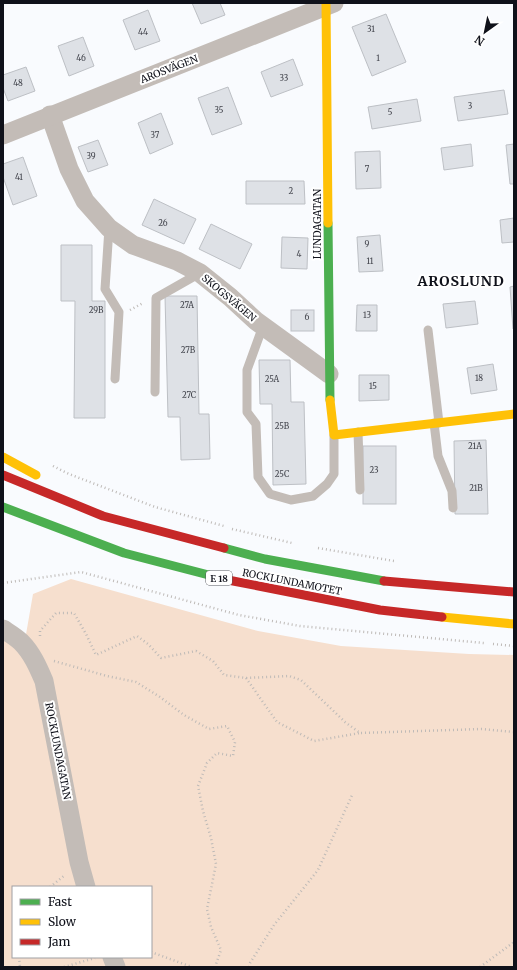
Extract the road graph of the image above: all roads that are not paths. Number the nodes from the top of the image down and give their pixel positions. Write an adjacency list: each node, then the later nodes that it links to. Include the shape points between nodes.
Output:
1 (329, 4): 2 (street, AROSVÄGEN, via 224,48); 8 (main road, LUNDAGATAN)
2 (50, 115): 3 (street, AROSVÄGEN); 4 (street, SKOGSVÄGEN, via 69,169 85,200)
3 (3, 135)
4 (109, 228): 5 (street, SKOGSVÄGEN, via 134,245 177,261); 9 (lane, via 105,289 119,312)
5 (200, 273): 6 (street, SKOGSVÄGEN); 10 (lane, via 156,298)
6 (263, 326): 8 (street, SKOGSVÄGEN); 14 (lane, via 247,370 247,412 256,424 258,477 270,494 291,500 313,496 327,484 334,474)
7 (428, 330): 12 (lane)
8 (329, 374): 14 (main road, LUNDAGATAN, via 330,409)
9 (115, 379)
10 (155, 392)
11 (514, 414): 12 (main road)
12 (436, 423): 13 (main road); 21 (lane, via 438,456 452,491)
13 (358, 432): 14 (main road); 19 (lane)
14 (338, 434)
15 (3, 457): 17 (main road)
16 (3, 475): 22 (main road)
17 (43, 479)
18 (57, 486): 22 (main road)
19 (360, 490)
20 (3, 507): 24 (main road, E 18)
21 (452, 508)
22 (104, 516): 25 (main road, via 272,561 377,580)
23 (9, 519): 24 (main road, E 18)
24 (35, 520): 26 (main road, ROCKLUNDAMOTET / E 18, via 124,553 243,584 380,610)
25 (514, 592)
26 (514, 624)
27 (3, 629): 28 (street, ROCKLUNDAGATAN, via 21,642 44,680 76,848)
28 (86, 886)

